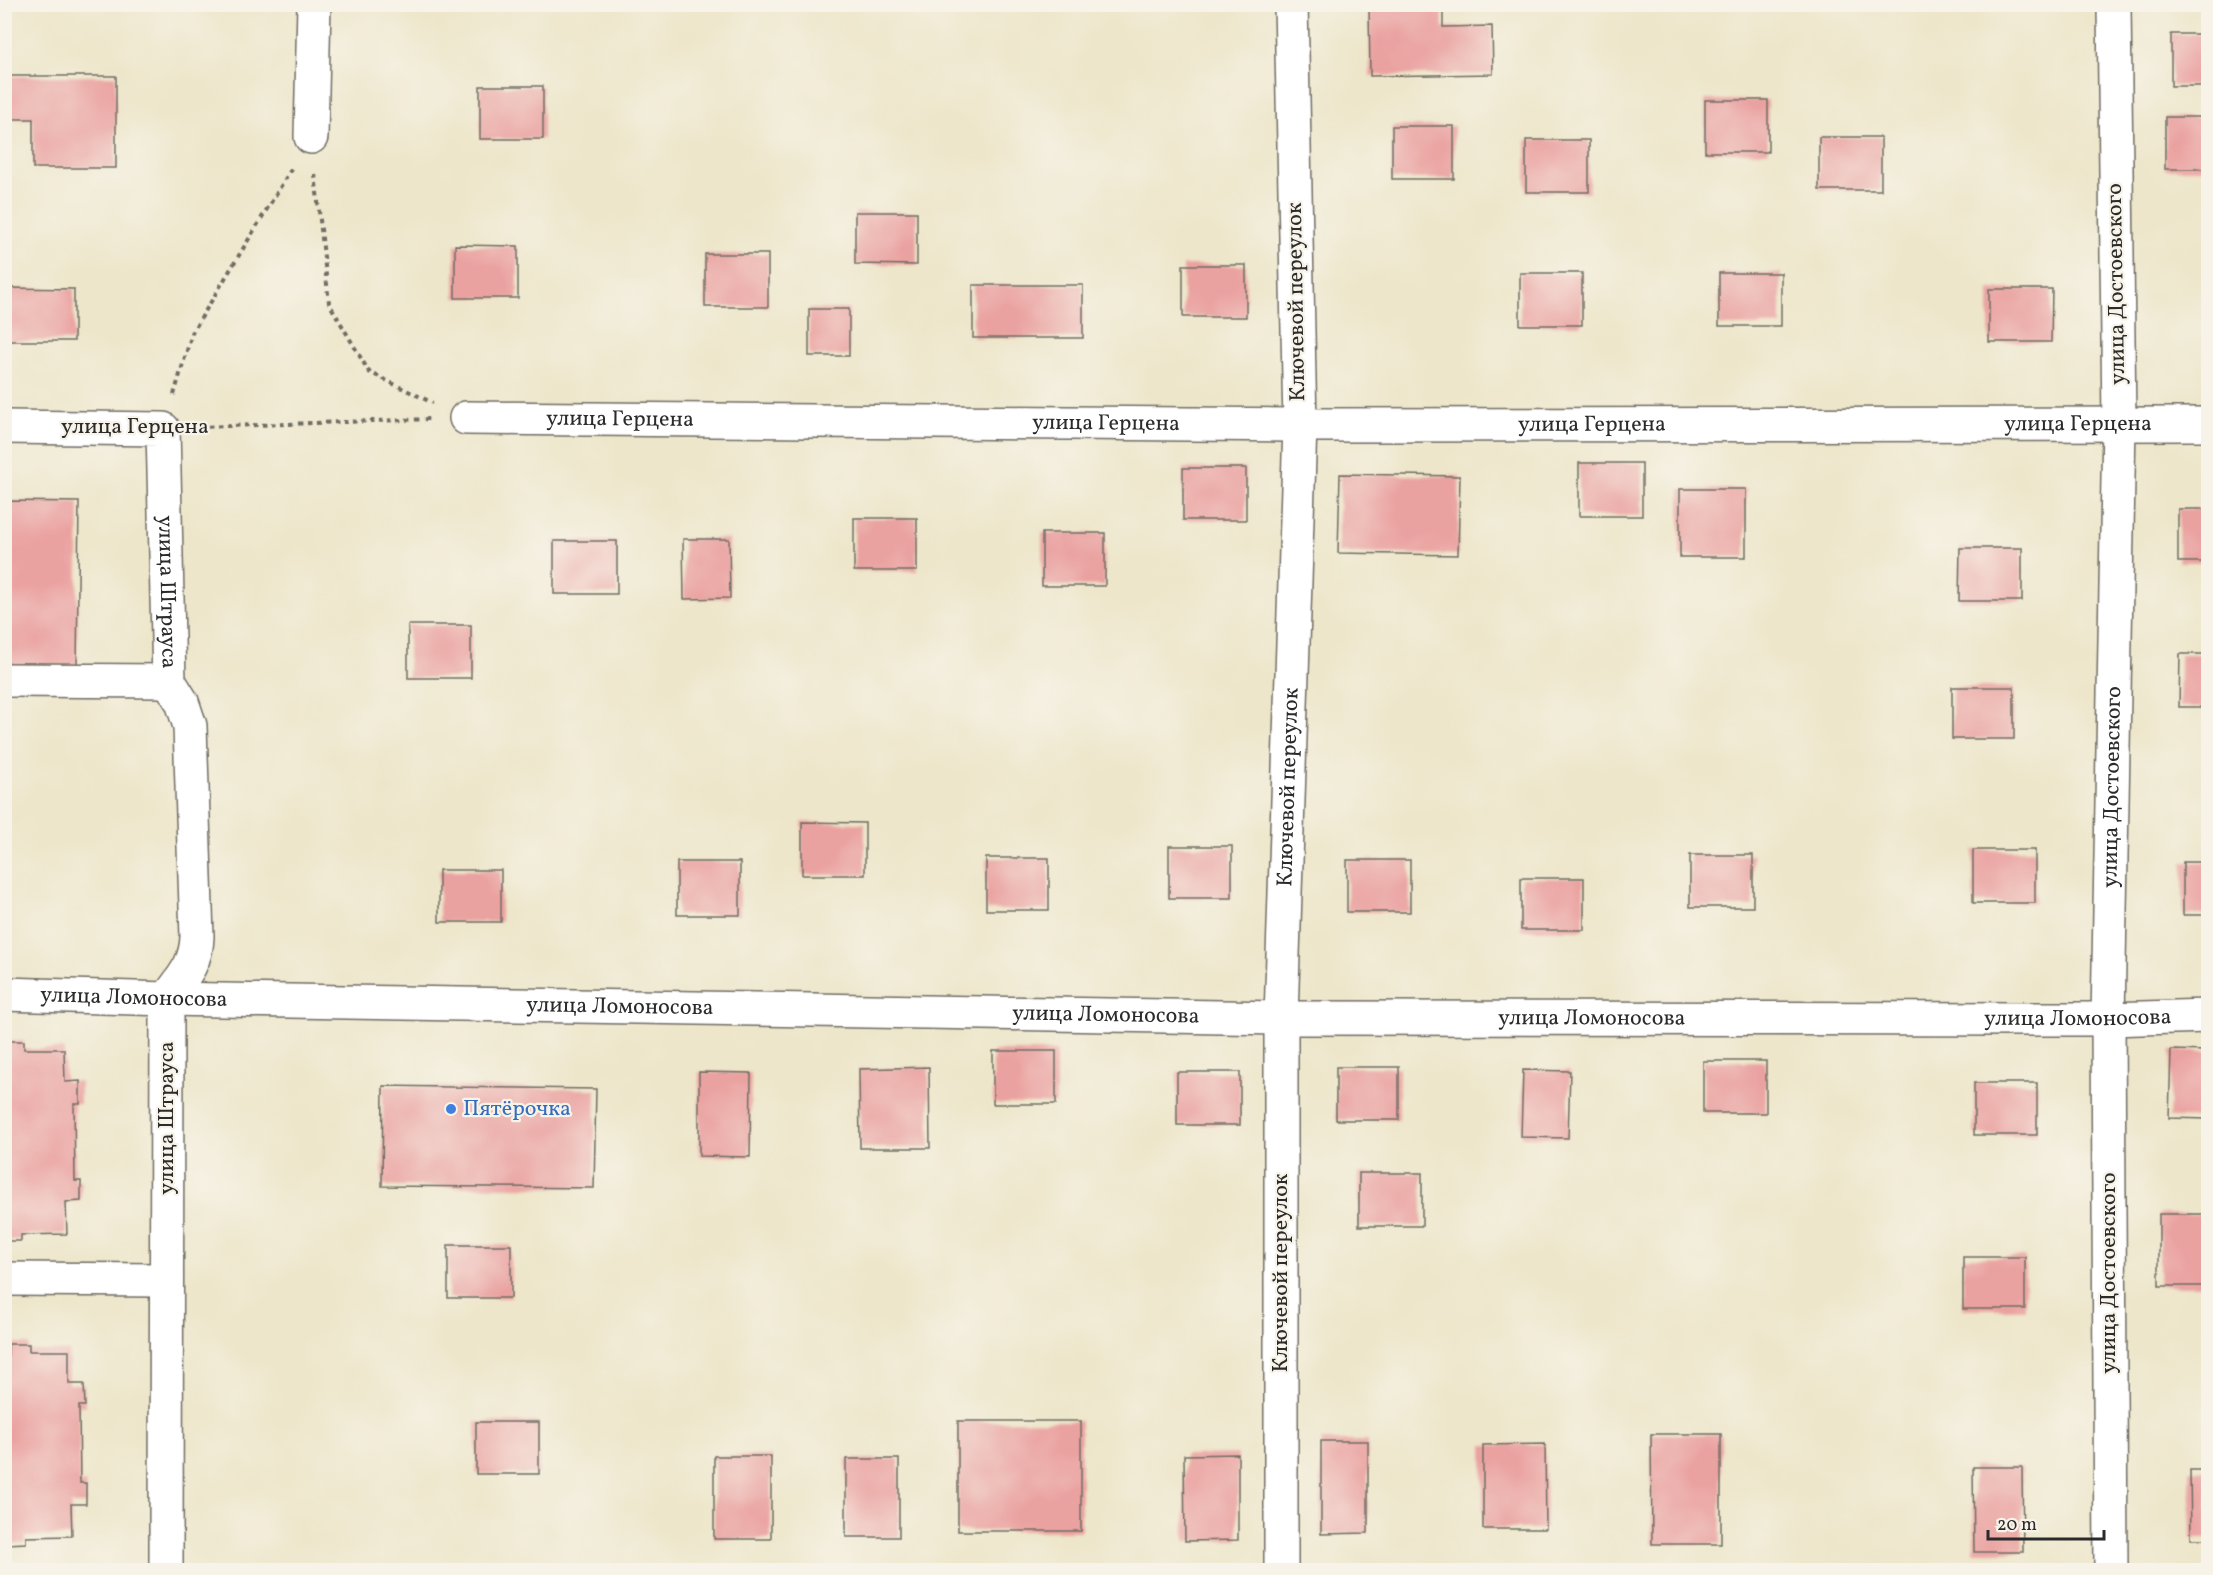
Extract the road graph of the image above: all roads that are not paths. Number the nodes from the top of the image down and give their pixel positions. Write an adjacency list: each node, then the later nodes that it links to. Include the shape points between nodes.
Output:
1 (314, 4): 4 (street)
2 (1290, 4): 8 (street, Ключевой переулок)
3 (2114, 4): 6 (street, улица Достоевского)
4 (311, 137)
5 (466, 418): 8 (street, улица Герцена)
6 (2119, 423): 7 (street, улица Герцена); 8 (street, улица Герцена); 17 (street, улица Достоевского)
7 (2208, 424)
8 (1300, 425): 16 (street, Ключевой переулок)
9 (4, 427): 10 (street, улица Герцена)
10 (163, 429): 12 (street, улица Штрауса)
11 (4, 680): 12 (street)
12 (169, 681): 14 (street, улица Штрауса, via 190,726 197,937 190,968)
13 (4, 994): 14 (street, улица Ломоносова)
14 (167, 999): 16 (street, улица Ломоносова); 19 (street, улица Штрауса)
15 (2208, 1016): 17 (street, улица Ломоносова)
16 (1281, 1018): 17 (street, улица Ломоносова); 21 (street, Ключевой переулок)
17 (2108, 1019): 22 (street, улица Достоевского)
18 (4, 1279): 19 (street)
19 (166, 1280): 20 (street, улица Штрауса)
20 (166, 1570)
21 (1281, 1570)
22 (2111, 1570)

